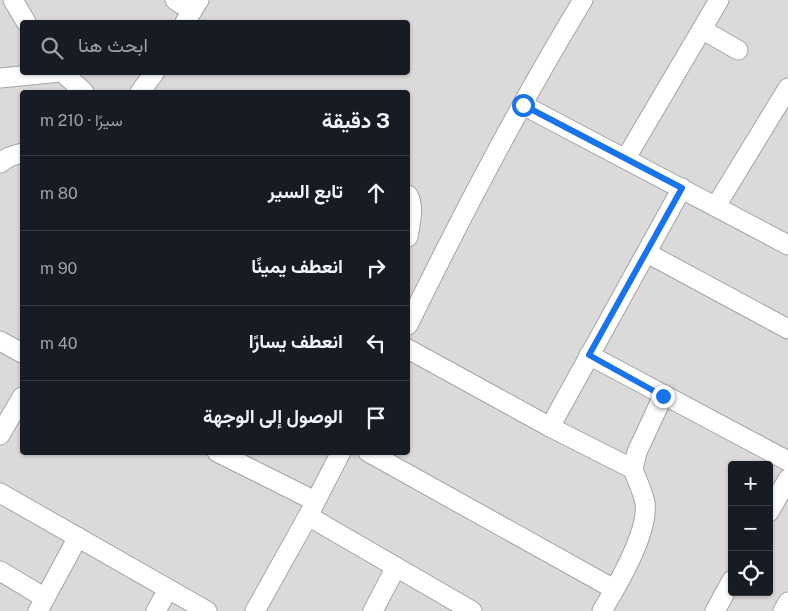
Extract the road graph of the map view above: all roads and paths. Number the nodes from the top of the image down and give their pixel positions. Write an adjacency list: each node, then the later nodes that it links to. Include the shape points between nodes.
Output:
1 (13, 0): 6 (street)
2 (175, 0): 5 (street)
3 (583, 0): 16 (street)
4 (720, 0): 7 (street)
5 (192, 11)
6 (25, 20)
7 (703, 30): 8 (street); 19 (street)
8 (738, 50)
9 (30, 75): 12 (street)
10 (64, 75): 14 (street)
11 (153, 75): 15 (street)
12 (0, 78)
13 (788, 88): 17 (street)
14 (82, 90)
15 (142, 90)
16 (523, 105): 19 (street); 27 (street, via 458,224)
17 (781, 116): 23 (street)
18 (20, 154): 20 (street)
19 (626, 158): 21 (street)
20 (0, 163)
21 (682, 188): 23 (street); 26 (street)
22 (410, 198): 24 (street)
23 (716, 206): 25 (street)
24 (410, 223)
25 (788, 245)
26 (647, 253): 29 (street); 33 (street)
27 (415, 289): 28 (street)
28 (410, 315)
29 (788, 328)
30 (0, 341): 32 (street)
31 (410, 350): 36 (street)
32 (20, 352)
33 (589, 355): 34 (street); 36 (street)
34 (663, 396): 41 (street); 42 (street, via 637,452)
35 (20, 400): 37 (street)
36 (550, 427): 42 (street)
37 (0, 435)
38 (221, 455): 46 (street)
39 (339, 455): 46 (street)
40 (373, 455): 52 (street)
41 (788, 462)
42 (633, 469): 52 (street, via 645,500 645,521)
43 (788, 479): 45 (street)
44 (0, 493): 47 (street)
45 (772, 506)
46 (312, 509): 48 (street); 57 (street)
47 (78, 537): 51 (street); 54 (street)
48 (396, 567): 58 (street); 59 (street)
49 (0, 571): 54 (street)
50 (728, 587): 61 (street)
51 (168, 589): 55 (street); 56 (street)
52 (614, 590): 60 (street)
53 (788, 602): 62 (street)
54 (42, 604)
55 (156, 611)
56 (206, 611)
57 (255, 611)
58 (373, 611)
59 (472, 611)
60 (602, 611)
61 (715, 611)
62 (783, 611)

